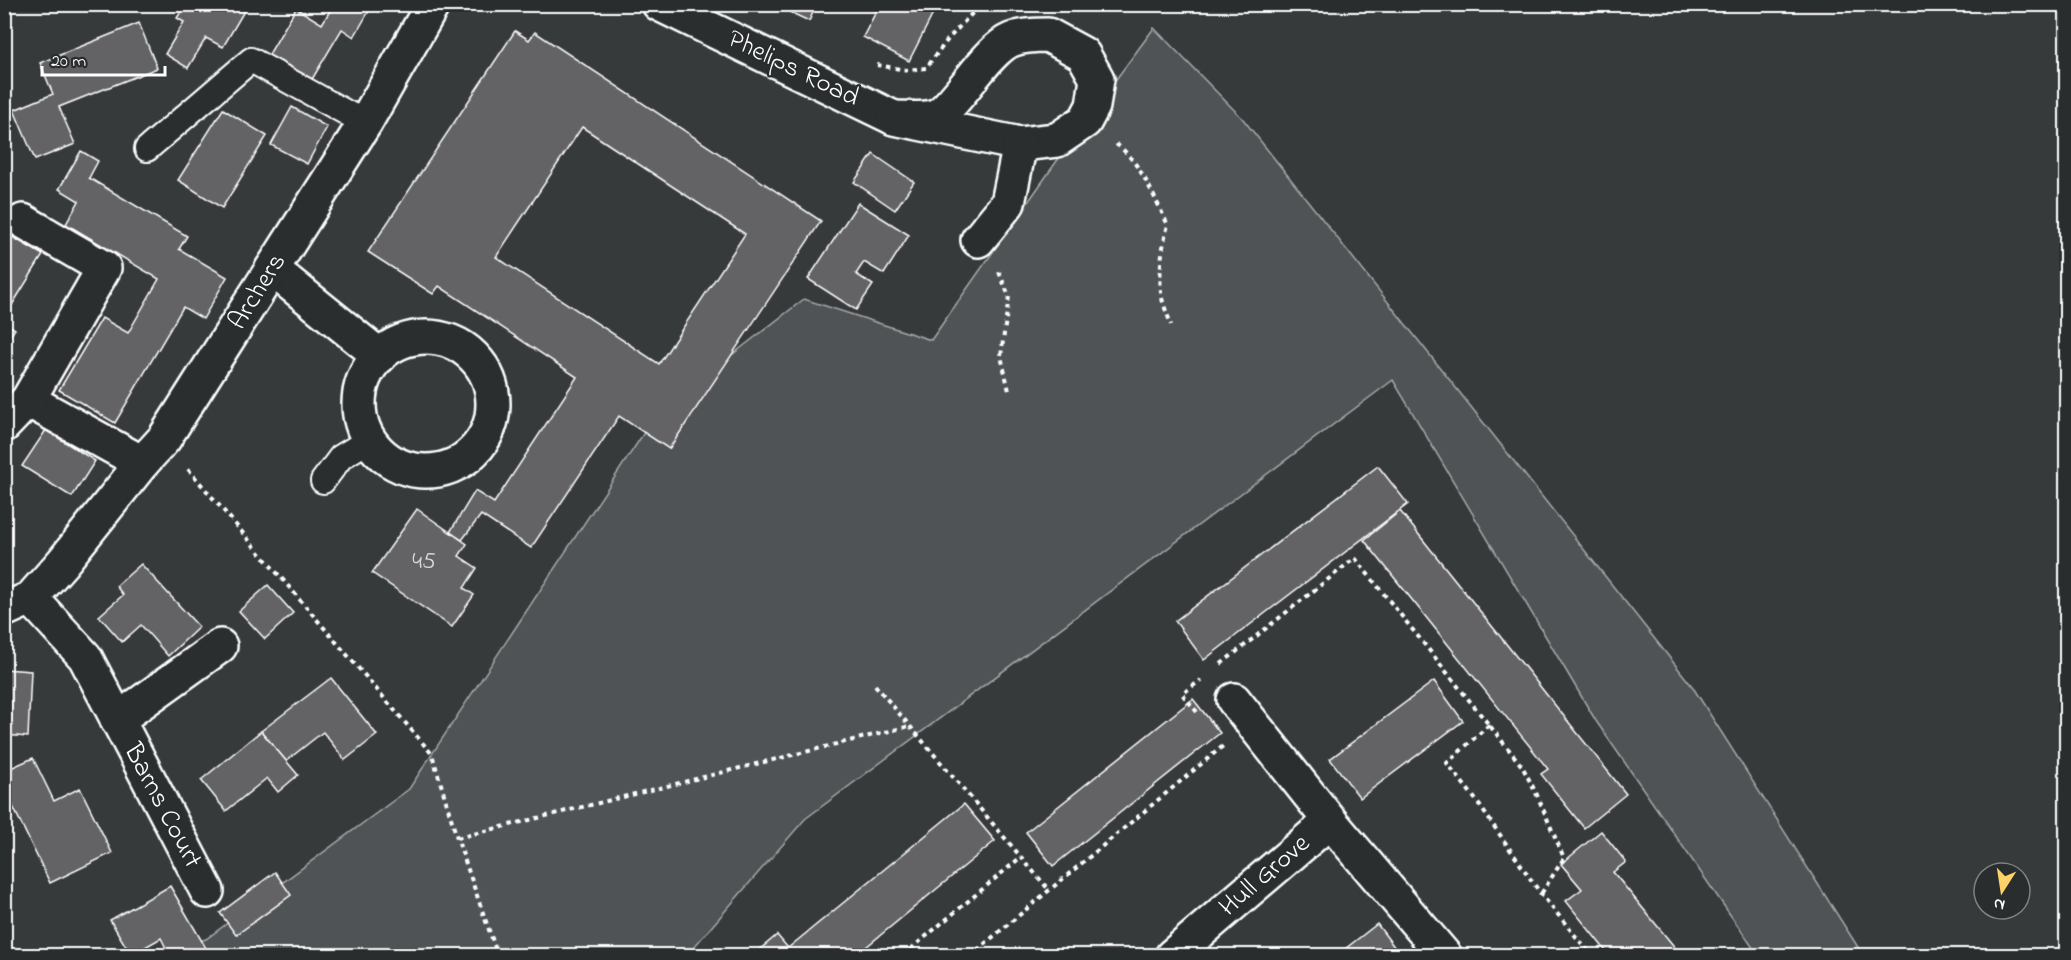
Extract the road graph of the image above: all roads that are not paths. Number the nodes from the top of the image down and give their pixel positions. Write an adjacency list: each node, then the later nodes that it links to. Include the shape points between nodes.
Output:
1 (433, 4): 4 (street, Archers)
2 (676, 8): 3 (street, Phelips Road)
3 (894, 118): 5 (street); 5 (street, via 934,117 1010,40 1048,34 1083,54 1097,79 1093,106 1085,121 1057,140)
4 (365, 123): 6 (lane, via 251,60); 9 (street, Archers)
5 (1020, 144): 8 (street, via 1008,203)
6 (147, 149)
7 (23, 221): 11 (street, via 104,268)
8 (978, 240)
9 (272, 269): 10 (street); 14 (street, Archers, via 164,439)
10 (380, 356): 13 (street, via 366,374 359,396 361,419); 13 (street, via 398,343 418,338 440,339 459,346 476,359 488,377 492,419 484,439 471,455 451,467 428,472 405,468 385,457)
11 (28, 400): 12 (street); 14 (street)
12 (4, 425)
13 (369, 440): 15 (lane, via 341,457)
14 (142, 463): 16 (street, Barns Court, via 63,562)
15 (323, 481)
16 (18, 604): 19 (street, Barns Court, via 85,657)
17 (220, 646): 19 (street, Barns Court)
18 (1242, 711): 20 (street, Hull Grove)
19 (117, 720): 21 (street, Barns Court)
20 (1330, 820): 22 (street, Hull Grove); 23 (street, Hull Grove)
21 (207, 891)
22 (1173, 956)
23 (1445, 956)

